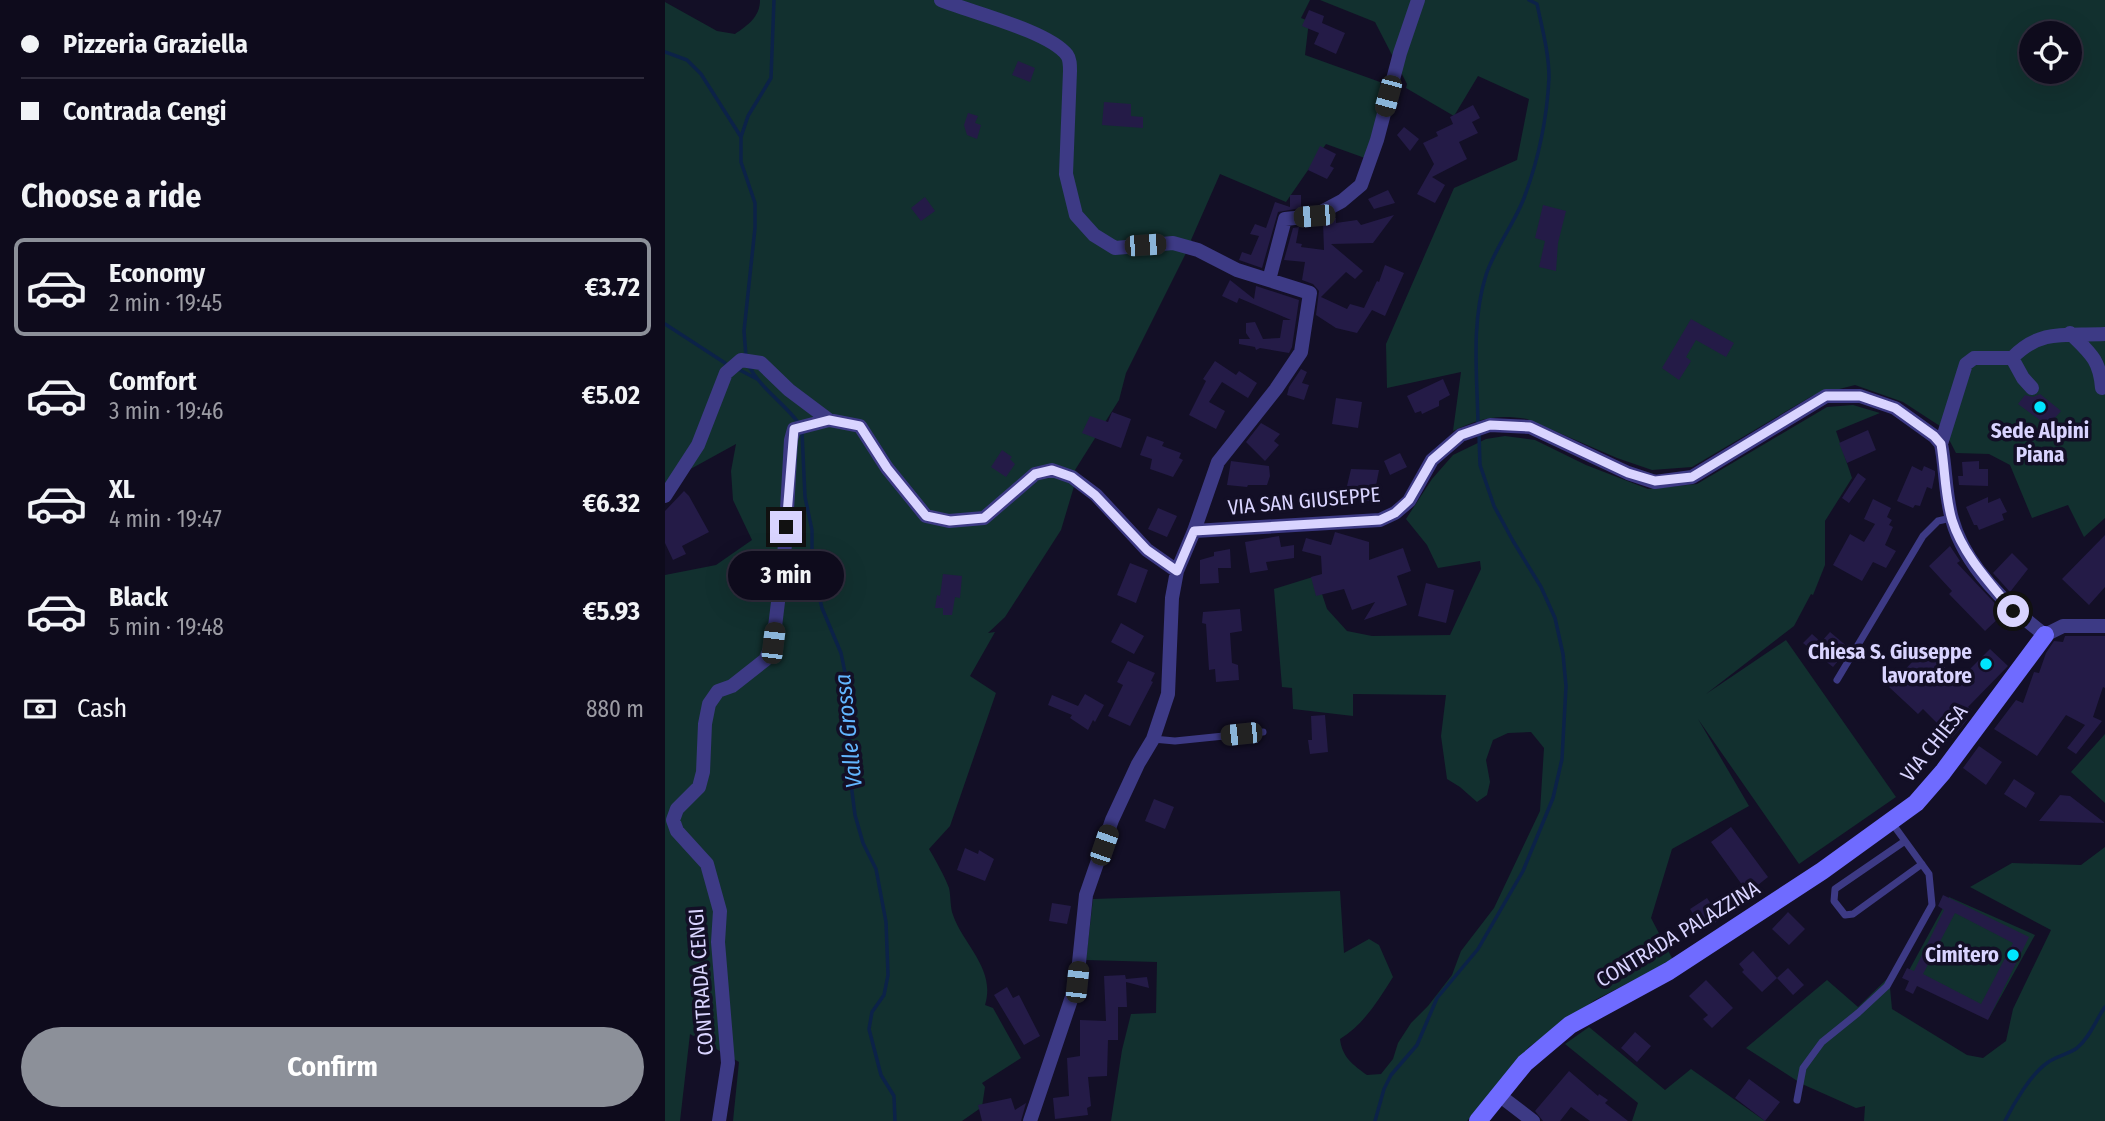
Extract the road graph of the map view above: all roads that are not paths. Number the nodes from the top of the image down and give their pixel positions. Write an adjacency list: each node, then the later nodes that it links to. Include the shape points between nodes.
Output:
1 (941, 0): 3 (street, via 1027,31 1057,45 1069,57 1066,174 1076,215 1094,235 1115,248 1173,243)
2 (1418, 0): 3 (street, via 1361,185 1314,216 1285,219)
3 (1269, 280): 13 (street, via 1310,293 1301,352 1218,462)
4 (2070, 333): 5 (street); 6 (street, via 2043,337); 8 (street, via 2099,365)
5 (2105, 334)
6 (2012, 358): 7 (street); 10 (street, via 1974,358 1966,364)
7 (2032, 388)
8 (2102, 388)
9 (829, 420): 11 (street, via 761,363 741,360 726,373 698,445); 14 (street, via 860,426 926,516 950,521 984,518 1035,474 1052,470 1072,477 1095,495 1147,550); 25 (street, CONTRADA CENGI, via 794,429 773,643 765,660 732,686 718,691 709,705 699,787 677,809 673,820 677,831 707,864 720,911 717,942 727,1063)
10 (1941, 444): 12 (street); 13 (street, VIA SAN GIUSEPPE, via 1895,408 1860,396 1826,396 1692,477 1655,481 1530,427 1490,425 1461,435 1432,460 1409,500 1380,520)
11 (665, 496)
12 (1951, 518): 16 (street, via 1984,577 2013,611); 17 (lane, via 1938,521 1923,536)
13 (1194, 531): 14 (street)
14 (1177, 571): 19 (street, via 1168,694)
15 (2105, 626): 16 (street, via 2063,626)
16 (2045, 635): 20 (street, VIA CHIESA, via 1943,772)
17 (1837, 680)
18 (1263, 732): 19 (lane, via 1175,741)
19 (1153, 738): 26 (street, via 1112,820 1086,895 1077,982)
20 (1892, 822): 21 (lane); 23 (street, CONTRADA PALAZZINA, via 1669,971 1570,1025 1525,1063)
21 (1905, 841): 22 (lane); 22 (lane, via 1835,889 1834,901 1845,915 1853,914)
22 (1922, 864): 24 (lane, via 1929,874 1932,905 1887,986 1822,1042 1803,1068)
23 (1499, 1095): 27 (street, CONTRADA PALAZZINA); 28 (street)
24 (1797, 1100)
25 (719, 1121)
26 (1030, 1121)
27 (1478, 1121)
28 (1533, 1121)

